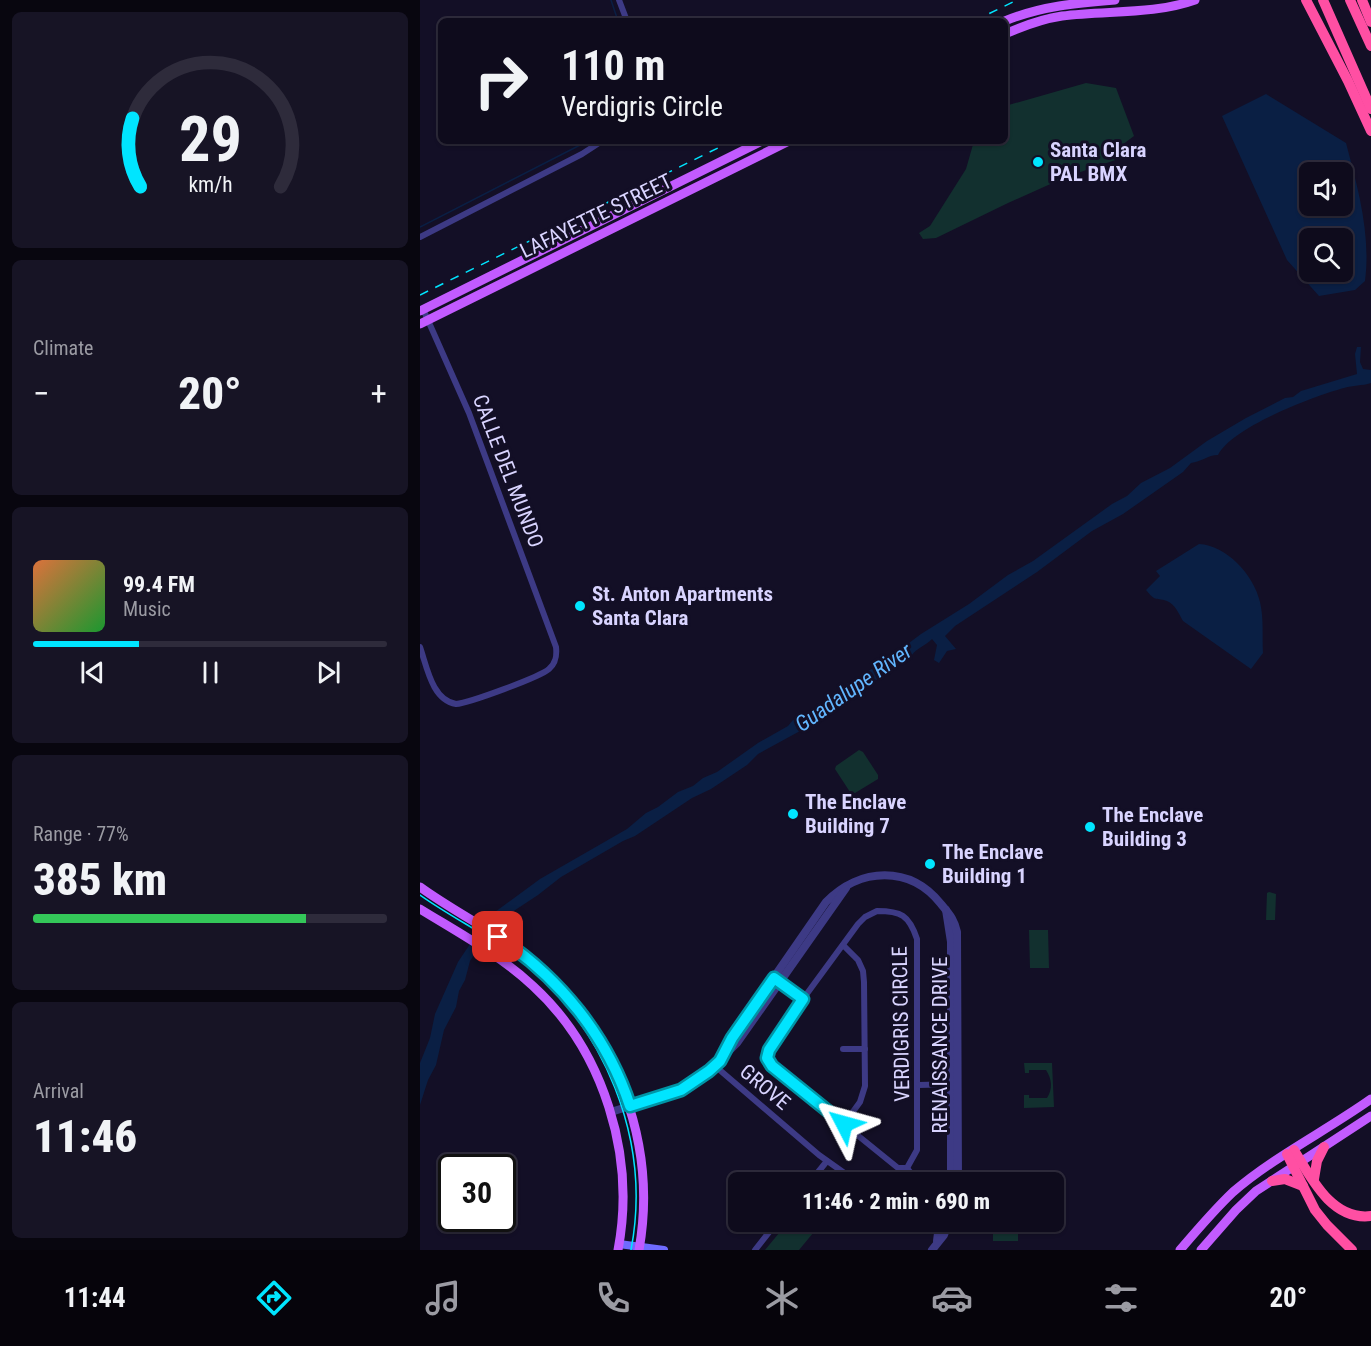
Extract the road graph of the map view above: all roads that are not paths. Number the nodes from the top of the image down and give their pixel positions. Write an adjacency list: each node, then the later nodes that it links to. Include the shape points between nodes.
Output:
1 (619, 0): 8 (street)
2 (1115, 0): 9 (main road, via 1059,5)
3 (1195, 0): 11 (main road, via 1172,6 1060,16)
4 (1306, 0): 14 (highway)
5 (1323, 0): 13 (highway)
6 (1350, 0): 12 (highway)
7 (1362, 0): 10 (highway)
8 (626, 18)
9 (1008, 20)
10 (1371, 22)
11 (1008, 33)
12 (1371, 46)
13 (1371, 109)
14 (1371, 131)
15 (597, 144): 18 (street)
16 (756, 144): 19 (main road, LAFAYETTE STREET)
17 (783, 144): 20 (main road, LAFAYETTE STREET)
18 (420, 237)
19 (422, 310): 20 (street, CALLE DEL MUNDO)
20 (424, 322): 21 (street, CALLE DEL MUNDO, via 469,413 556,647 554,664 549,670 456,704 439,695)
21 (420, 646)
22 (420, 887): 33 (main road, via 509,944 565,994 590,1026 619,1077)
23 (420, 909): 34 (main road, via 495,955 553,1006 574,1033)
24 (843, 945): 26 (street, VERDIGRIS CIRCLE); 28 (street, via 863,971); 31 (street, VERDIGRIS CIRCLE, via 865,916 877,911 895,911 914,928)
25 (776, 980): 26 (street); 29 (street, RENAISSANCE DRIVE); 30 (street, RENAISSANCE DRIVE, via 847,886 869,877 891,875 925,887 946,910 951,942)
26 (803, 999): 36 (street, VERDIGRIS CIRCLE, via 767,1058)
27 (843, 1049): 28 (street)
28 (865, 1049): 36 (street, via 864,1094)
29 (717, 1064): 33 (street, RENAISSANCE DRIVE, via 681,1090); 39 (street, GROVE)
30 (955, 1084): 31 (street); 45 (street, RENAISSANCE DRIVE); 46 (street, RENAISSANCE DRIVE)
31 (918, 1085): 41 (street, VERDIGRIS CIRCLE, via 917,1150)
32 (1371, 1099): 38 (main road)
33 (630, 1106): 34 (street, RENAISSANCE DRIVE); 56 (main road, via 642,1168)
34 (611, 1112): 55 (main road, via 623,1181)
35 (1371, 1116): 37 (main road)
36 (844, 1124): 41 (street, VERDIGRIS CIRCLE, via 898,1168)
37 (1324, 1147): 40 (main road); 47 (highway)
38 (1291, 1152): 40 (highway); 60 (main road, via 1235,1191)
39 (827, 1161): 42 (street); 43 (street, GROVE)
40 (1297, 1163): 47 (highway); 48 (main road); 49 (highway)
41 (908, 1168): 44 (street, VERDIGRIS CIRCLE)
42 (818, 1172)
43 (843, 1172)
44 (911, 1172)
45 (951, 1172)
46 (958, 1172)
47 (1314, 1179): 50 (highway, via 1340,1211)
48 (1272, 1181): 49 (highway, via 1285,1179); 61 (main road, via 1241,1204)
49 (1303, 1186): 62 (highway, via 1315,1210)
50 (1371, 1216)
51 (769, 1232): 58 (street)
52 (938, 1232): 54 (street)
53 (945, 1232): 54 (street)
54 (937, 1241): 59 (street)
55 (619, 1247): 56 (main road)
56 (639, 1248): 57 (main road)
57 (664, 1250)
58 (755, 1250)
59 (932, 1250)
60 (1180, 1250)
61 (1201, 1250)
62 (1352, 1250)

